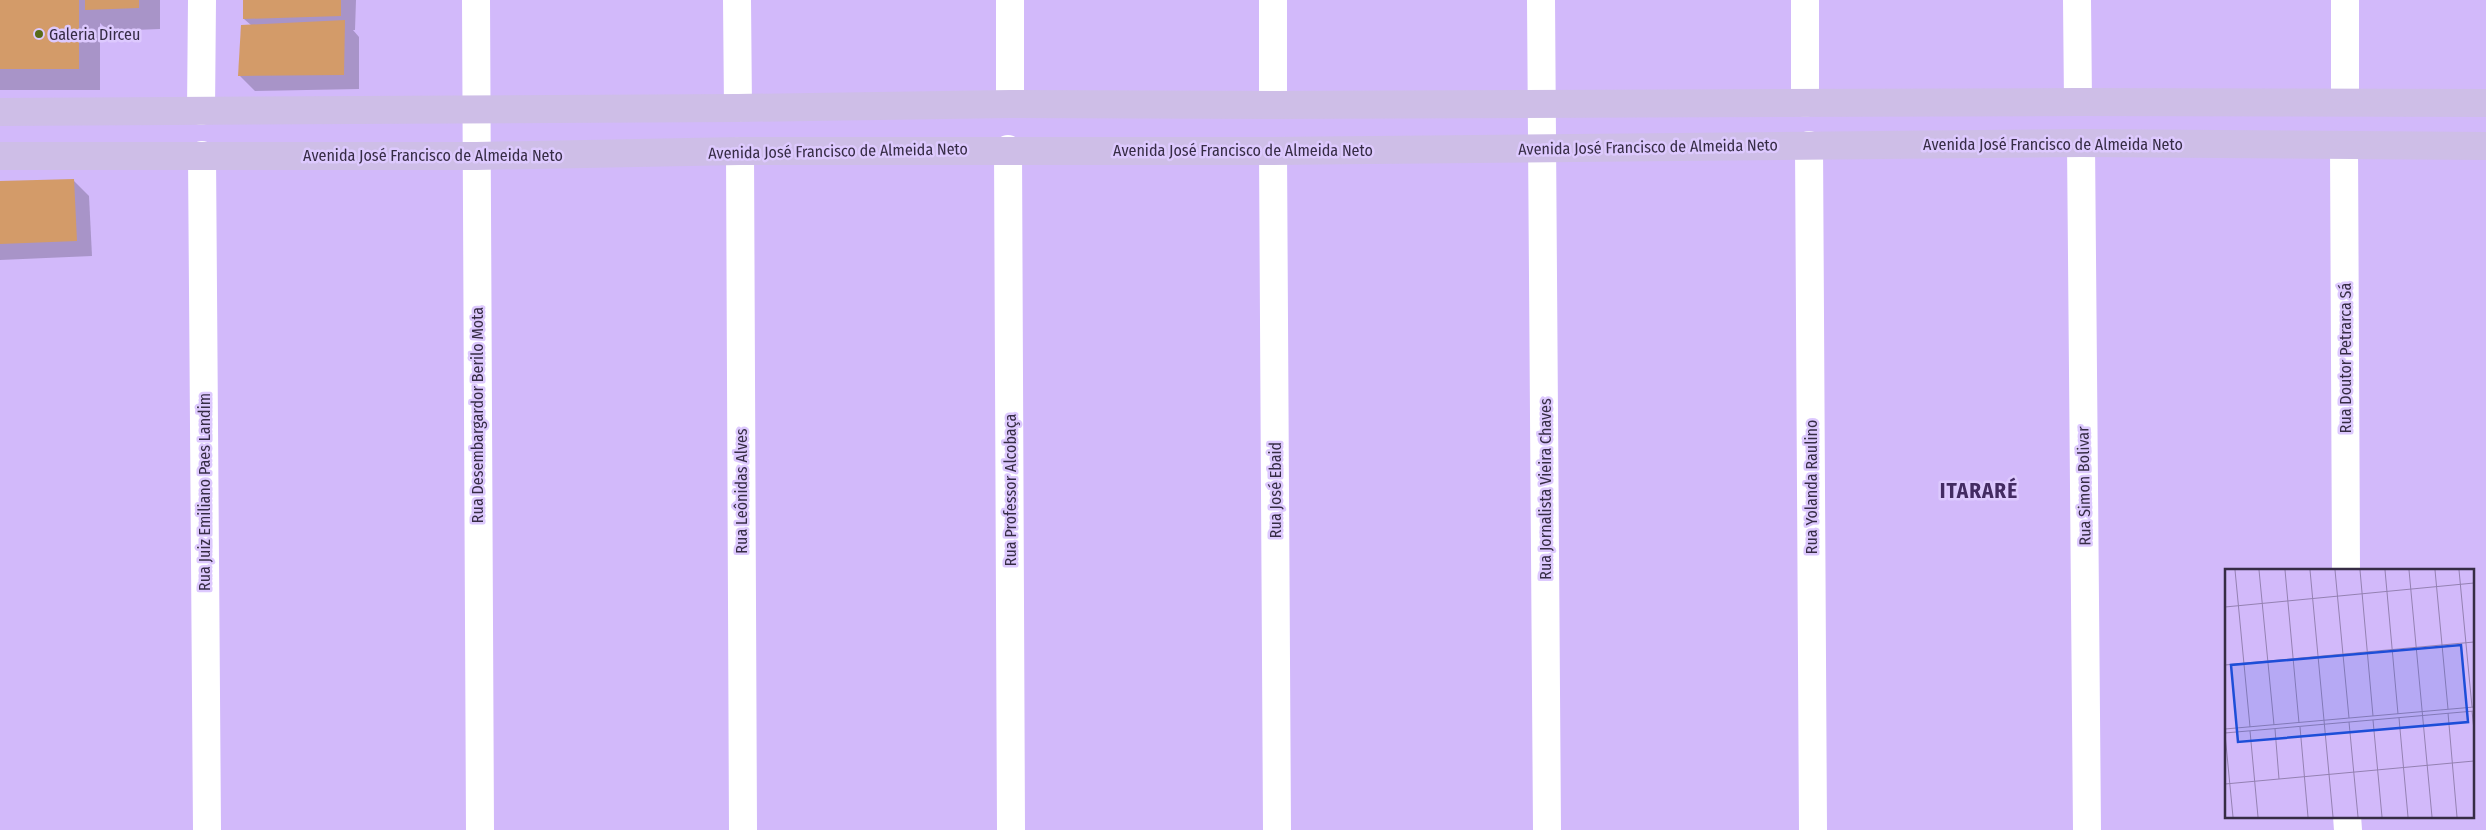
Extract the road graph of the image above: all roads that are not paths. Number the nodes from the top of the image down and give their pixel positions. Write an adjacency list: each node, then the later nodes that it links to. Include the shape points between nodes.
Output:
1 (202, 0): 19 (street)
2 (476, 0): 18 (street, Rua Desembargardor Berilo Mota)
3 (737, 0): 17 (street)
4 (1010, 0): 15 (street)
5 (1273, 0): 16 (street)
6 (1541, 0): 12 (street)
7 (1805, 0): 13 (street)
8 (2077, 0): 10 (street)
9 (2345, 0): 11 (street)
10 (2078, 102): 11 (main road); 13 (main road)
11 (2346, 102): 14 (main road)
12 (1541, 103): 13 (main road); 16 (main road); 25 (street, Rua Jornalista Vieira Chaves)
13 (1805, 103)
14 (2486, 103)
15 (1010, 104): 16 (main road); 17 (main road)
16 (1273, 106)
17 (738, 108): 18 (main road)
18 (476, 109): 19 (main road); 31 (street, Rua Desembargardor Berilo Mota)
19 (202, 111): 20 (main road)
20 (0, 112)
21 (2080, 143): 22 (main road, Avenida José Francisco de Almeida Neto); 23 (main road, Avenida José Francisco de Almeida Neto); 40 (street, Rua Simon Bolivar)
22 (1809, 145): 25 (main road, Avenida José Francisco de Almeida Neto); 39 (street, Rua Yolanda Raulino)
23 (2344, 145): 24 (main road, Avenida José Francisco de Almeida Neto); 32 (street, Rua Doutor Petrarca Sá)
24 (2486, 146)
25 (1543, 148): 27 (main road, Avenida José Francisco de Almeida Neto); 38 (street, Rua Jornalista Vieira Chaves)
26 (1008, 149): 27 (main road, Avenida José Francisco de Almeida Neto); 28 (main road, Avenida José Francisco de Almeida Neto); 36 (street, Rua Professor Alcobaça)
27 (1273, 150): 37 (street, Rua José Ebaid)
28 (740, 151): 31 (main road, Avenida José Francisco de Almeida Neto); 35 (street, Rua Leônidas Alves)
29 (202, 155): 30 (main road, Avenida José Francisco de Almeida Neto); 31 (main road, Avenida José Francisco de Almeida Neto); 33 (street, Rua Juiz Emiliano Paes Landim)
30 (0, 156)
31 (476, 156): 34 (street, Rua Desembargardor Berilo Mota)
32 (2346, 569)
33 (207, 830)
34 (480, 830)
35 (743, 830)
36 (1011, 830)
37 (1276, 830)
38 (1547, 830)
39 (1813, 830)
40 (2087, 830)

